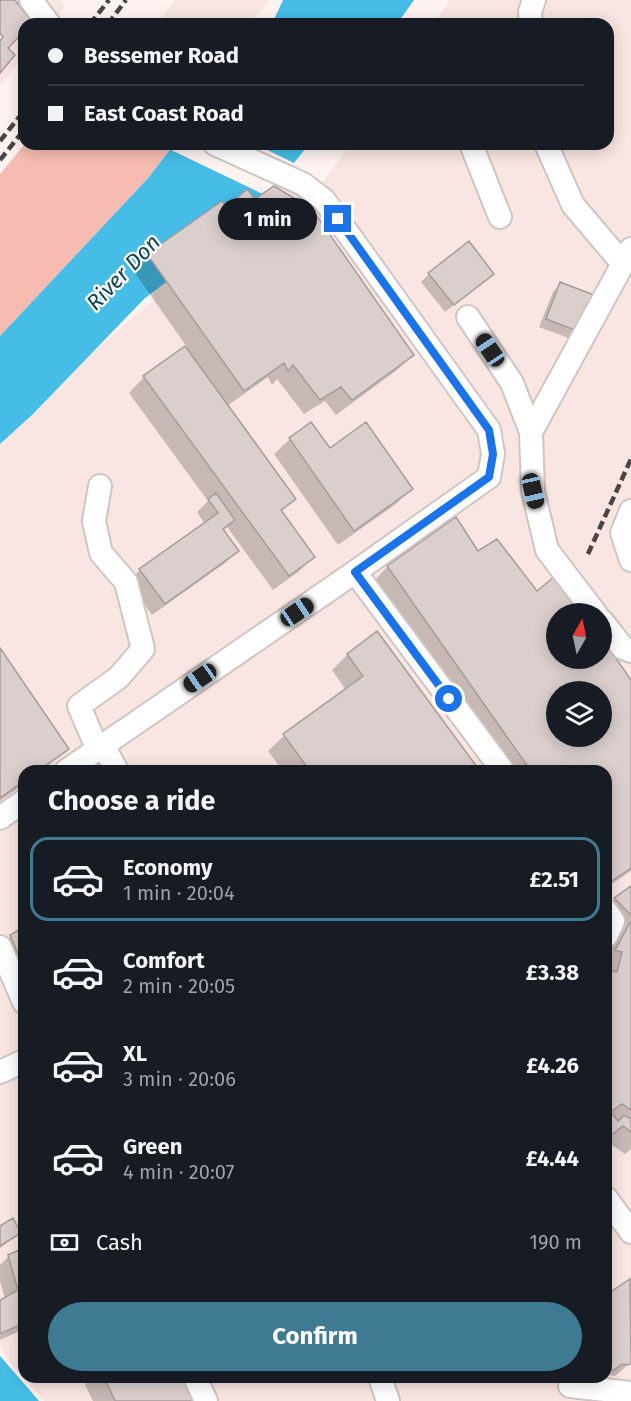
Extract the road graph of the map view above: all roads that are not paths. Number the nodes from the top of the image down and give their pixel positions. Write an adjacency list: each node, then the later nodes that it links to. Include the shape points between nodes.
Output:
1 (31, 0): 3 (street)
2 (534, 0): 4 (street)
3 (44, 18)
4 (531, 18)
5 (228, 150): 12 (street, via 303,184 324,200)
6 (473, 150): 8 (street)
7 (549, 150): 9 (street, via 573,205)
8 (500, 217)
9 (627, 256): 13 (street)
10 (468, 317): 11 (street, via 512,383)
11 (521, 406): 12 (street); 13 (street)
12 (489, 430): 17 (street, via 493,454 489,477)
13 (531, 432): 18 (street, via 533,491 547,550)
14 (100, 486): 21 (street, via 94,521 101,553 126,582 143,649 119,677 80,706)
15 (631, 511): 16 (street, via 622,533)
16 (631, 560)
17 (355, 572): 21 (street); 24 (street)
18 (588, 603)
19 (612, 634): 20 (street, via 623,648)
20 (631, 651)
21 (100, 747): 22 (street); 23 (street)
22 (74, 765)
23 (113, 765)
24 (498, 765)
25 (18, 805): 26 (street)
26 (0, 818)
27 (0, 947): 28 (street)
28 (18, 988)
29 (18, 1064): 30 (street)
30 (0, 1072)
31 (612, 1206): 32 (street)
32 (631, 1232)
33 (198, 1383): 37 (street)
34 (382, 1383): 38 (street)
35 (570, 1386): 36 (street)
36 (631, 1393)
37 (206, 1401)
38 (388, 1401)

